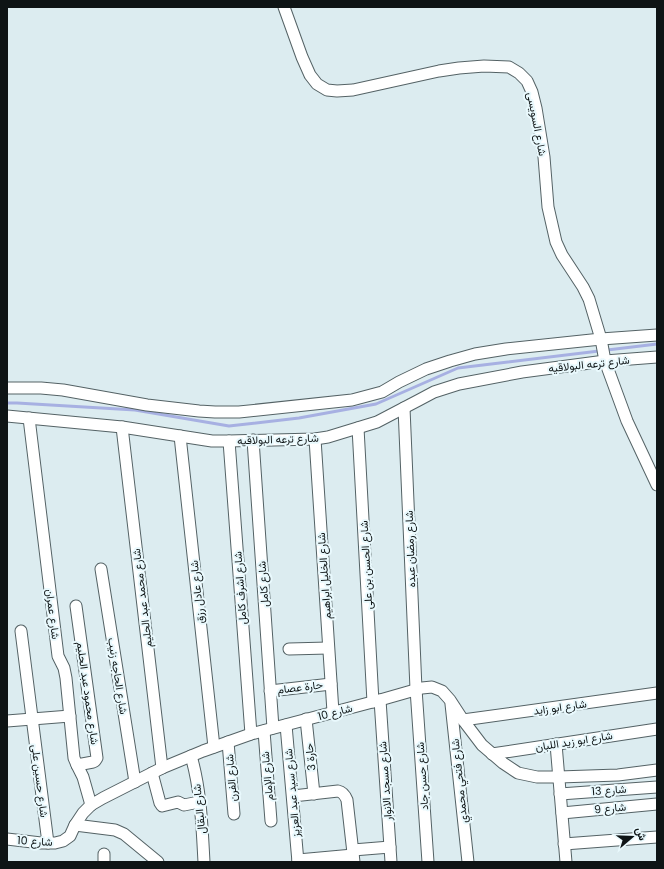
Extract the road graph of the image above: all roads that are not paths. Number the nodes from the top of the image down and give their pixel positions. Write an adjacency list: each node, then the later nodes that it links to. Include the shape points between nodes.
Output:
1 (284, 7): 3 (street, شارع السويسى, via 310,76 327,90 353,90 438,71 484,66 509,67 527,81 536,108 544,157 548,207 556,242 589,299)
2 (657, 335): 3 (street, شارع ترعه البولاقيه)
3 (601, 341): 5 (street, شارع السويسى); 6 (street, شارع ترعه البولاقيه, via 475,354 426,369 382,392 352,400 239,412 199,411 147,405 63,390)
4 (657, 357): 5 (street, شارع ترعه البولاقيه)
5 (605, 359): 7 (street, شارع ترعه البولاقيه, via 459,384 434,392); 16 (street, via 627,421)
6 (7, 388)
7 (404, 408): 11 (street, شارع ترعه البولاقيه, via 377,422); 23 (street, شارع رمضان عبده)
8 (7, 416): 9 (street, شارع ترعه البولاقيه)
9 (29, 418): 10 (street, شارع ترعه البولاقيه); 29 (street, شارع عمران, via 58,656 64,668)
10 (122, 427): 12 (street, شارع ترعه البولاقيه); 45 (street, شارع محمد عبد الحليم)
11 (358, 428): 13 (street, شارع ترعه البولاقيه); 27 (street, شارع الحسن بن على)
12 (180, 436): 15 (street, شارع ترعه البولاقيه); 40 (street, شارع عادل رزق)
13 (315, 439): 14 (street, شارع ترعه البولاقيه); 20 (street, شارع الخليل ابراهيم)
14 (253, 440): 15 (street, شارع ترعه البولاقيه); 24 (street, شارع كامل)
15 (229, 442): 37 (street, شارع اشرف كامل)
16 (656, 482)
17 (100, 569): 47 (street, شارع الحاجه زنيب)
18 (76, 606): 43 (street, شارع محمود عبد الحليم, via 97,758 94,762)
19 (21, 631): 30 (street, شارع حسين على)
20 (328, 648): 21 (street); 22 (street, شارع الخليل ابراهيم)
21 (289, 649)
22 (331, 684): 24 (street, حارة عصام); 28 (street, شارع الخليل ابراهيم)
23 (416, 689): 26 (street, شارع 10, via 432,687 442,691); 27 (street, شارع 10); 69 (street, شارع حسن جاد)
24 (270, 691): 35 (street, شارع كامل)
25 (657, 693): 32 (street, شارع ابو زايد)
26 (450, 700): 32 (street, شارع 10); 70 (street, شارع فتحي محمدي)
27 (376, 701): 28 (street, شارع 10); 63 (street, شارع مسجد الانوار)
28 (333, 712): 31 (street, شارع 10)
29 (70, 716): 30 (street); 43 (street, شارع عمران)
30 (32, 719): 33 (street); 61 (street, شارع حسين على)
31 (306, 719): 34 (street, شارع 10); 49 (street, حارة 3)
32 (463, 720): 41 (street, شارع 10)
33 (7, 721)
34 (286, 725): 35 (street, شارع 10); 51 (street, شارع سيد عبد العزيز)
35 (268, 729): 37 (street, شارع 10); 57 (street, شارع الإمام)
36 (657, 729): 39 (street, شارع ابو زيد اللبان)
37 (251, 734): 38 (street, شارع 10)
38 (228, 742): 40 (street, شارع 10); 56 (street, شارع الفرن)
39 (556, 744): 41 (street, شارع ابو زيد اللبان); 46 (street)
40 (214, 747): 42 (street, شارع 10)
41 (492, 754): 46 (street, شارع 10, via 518,773 537,777)
42 (191, 756): 45 (street, شارع 10); 52 (street, شارع البقال)
43 (77, 765): 54 (street, شارع عمران)
44 (657, 770): 46 (street, شارع 10, via 618,775)
45 (157, 771): 47 (street, شارع 10); 52 (street, شارع محمد عبد الحليم, via 162,806 178,802 184,805)
46 (559, 777): 50 (street)
47 (135, 782): 54 (street, شارع 10)
48 (657, 787): 50 (street, شارع 13)
49 (314, 794): 51 (street); 64 (street, via 338,791 345,796)
50 (560, 794): 55 (street)
51 (292, 796): 65 (street, شارع سيد عبد العزيز)
52 (200, 802): 67 (street, شارع البقال)
53 (657, 804): 55 (street, شارع 9)
54 (91, 805): 58 (street, شارع 10)
55 (562, 813): 62 (street)
56 (234, 814)
57 (271, 821)
58 (75, 825): 61 (street, شارع 10, via 70,836 63,841); 66 (street, via 120,832)
59 (657, 837): 62 (street)
60 (7, 839): 61 (street, شارع 10)
61 (48, 842)
62 (564, 844): 71 (street)
63 (390, 847): 64 (street); 68 (street, شارع مسجد الانوار)
64 (353, 856): 65 (street)
65 (298, 861)
66 (158, 862)
67 (204, 862)
68 (391, 862)
69 (428, 862)
70 (468, 862)
71 (566, 862)

